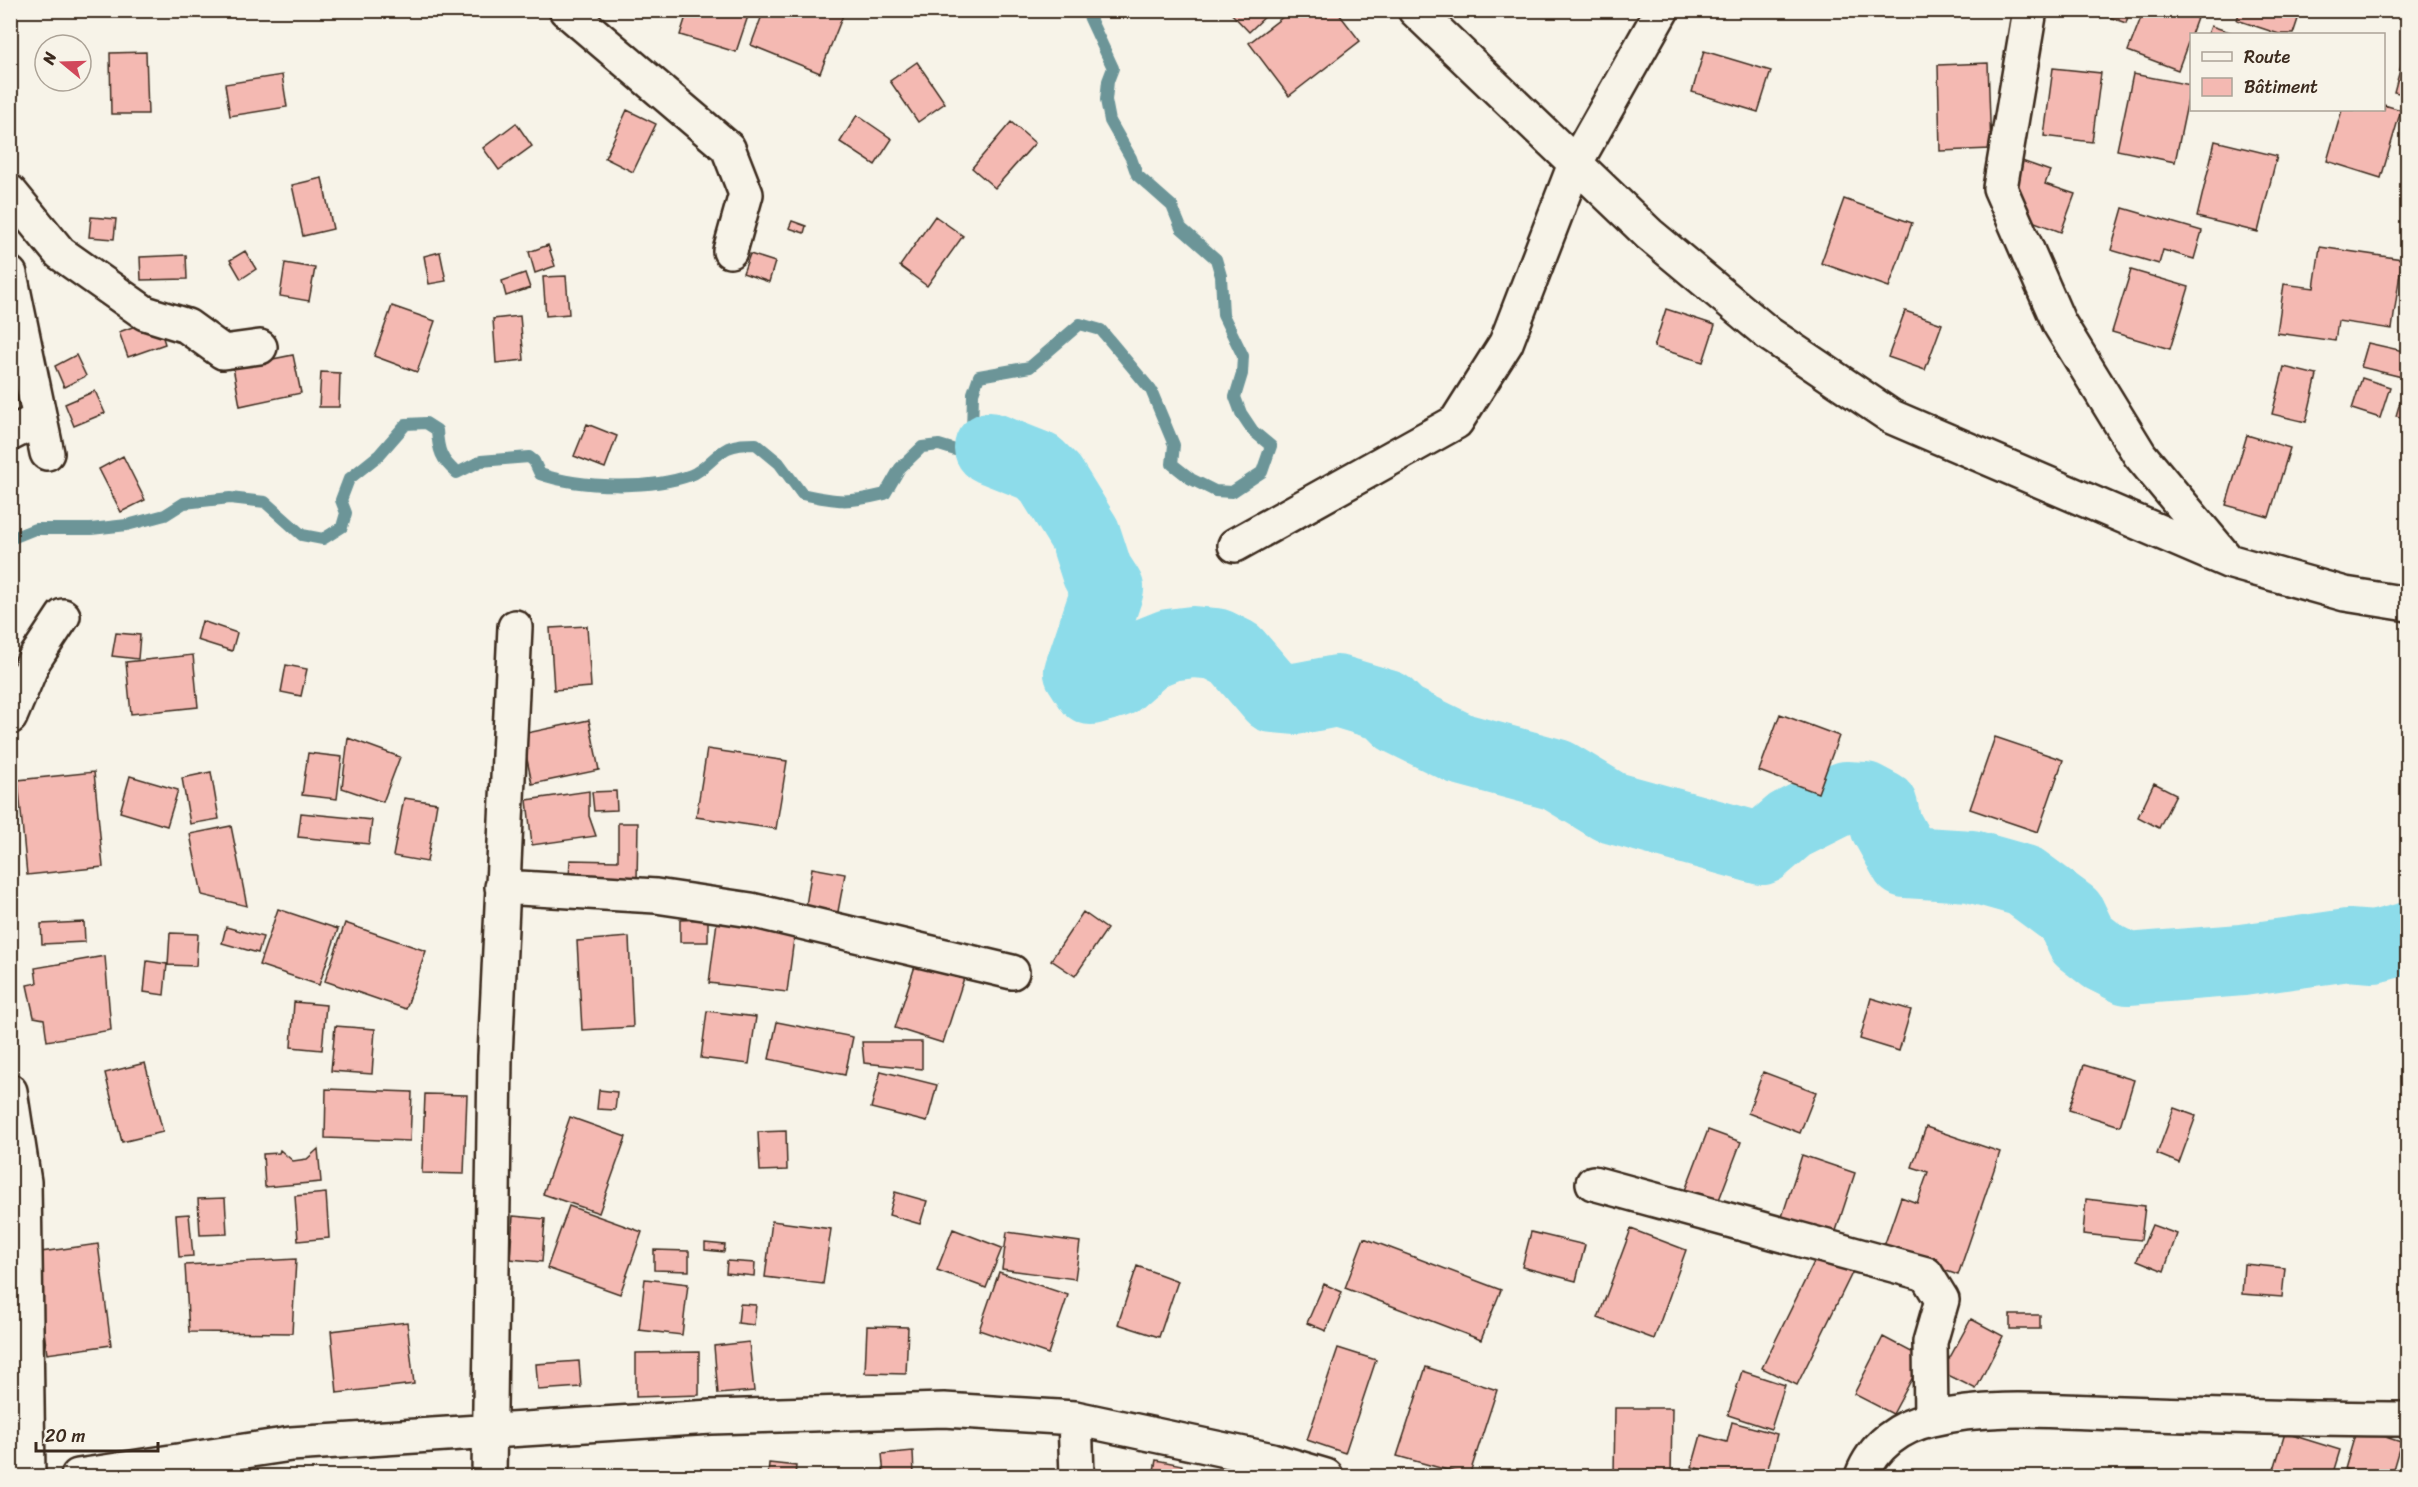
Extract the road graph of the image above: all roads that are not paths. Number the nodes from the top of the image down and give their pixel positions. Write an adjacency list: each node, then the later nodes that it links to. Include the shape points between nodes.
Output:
1 (566, 10): 7 (street, via 728,148 746,194)
2 (1415, 10): 5 (street)
3 (1662, 10): 5 (street)
4 (2030, 10): 14 (street, via 2000,188 2060,323 2127,435)
5 (1575, 164): 13 (street, via 1506,343 1456,422); 14 (street, via 1649,234 1769,334 1892,417)
6 (10, 192): 9 (street, via 60,253 146,314 187,326 223,352)
7 (730, 251)
8 (10, 274): 10 (street)
9 (260, 347)
10 (40, 419): 11 (street); 12 (street)
11 (10, 434)
12 (47, 453)
13 (1235, 545)
14 (2228, 561): 15 (street, via 2345,594)
15 (2408, 604)
16 (63, 616): 18 (street, via 34,660)
17 (515, 627): 19 (street)
18 (10, 717)
19 (502, 887): 20 (street, via 656,896 751,910); 27 (street, via 495,1057)
20 (1012, 972)
21 (10, 1091): 23 (street, via 24,1182)
22 (1593, 1183): 25 (street, via 1926,1274 1942,1300 1930,1342)
23 (17, 1236): 28 (street)
24 (1075, 1418): 27 (street, via 944,1410 711,1417); 31 (street); 32 (street, via 1272,1460)
25 (1931, 1419): 26 (street, via 2002,1409); 33 (street, via 1887,1437)
26 (2408, 1419)
27 (490, 1430): 29 (street, via 291,1444); 30 (street)
28 (28, 1476)
29 (78, 1476)
30 (489, 1476)
31 (1077, 1476)
32 (1326, 1476)
33 (1862, 1476)

